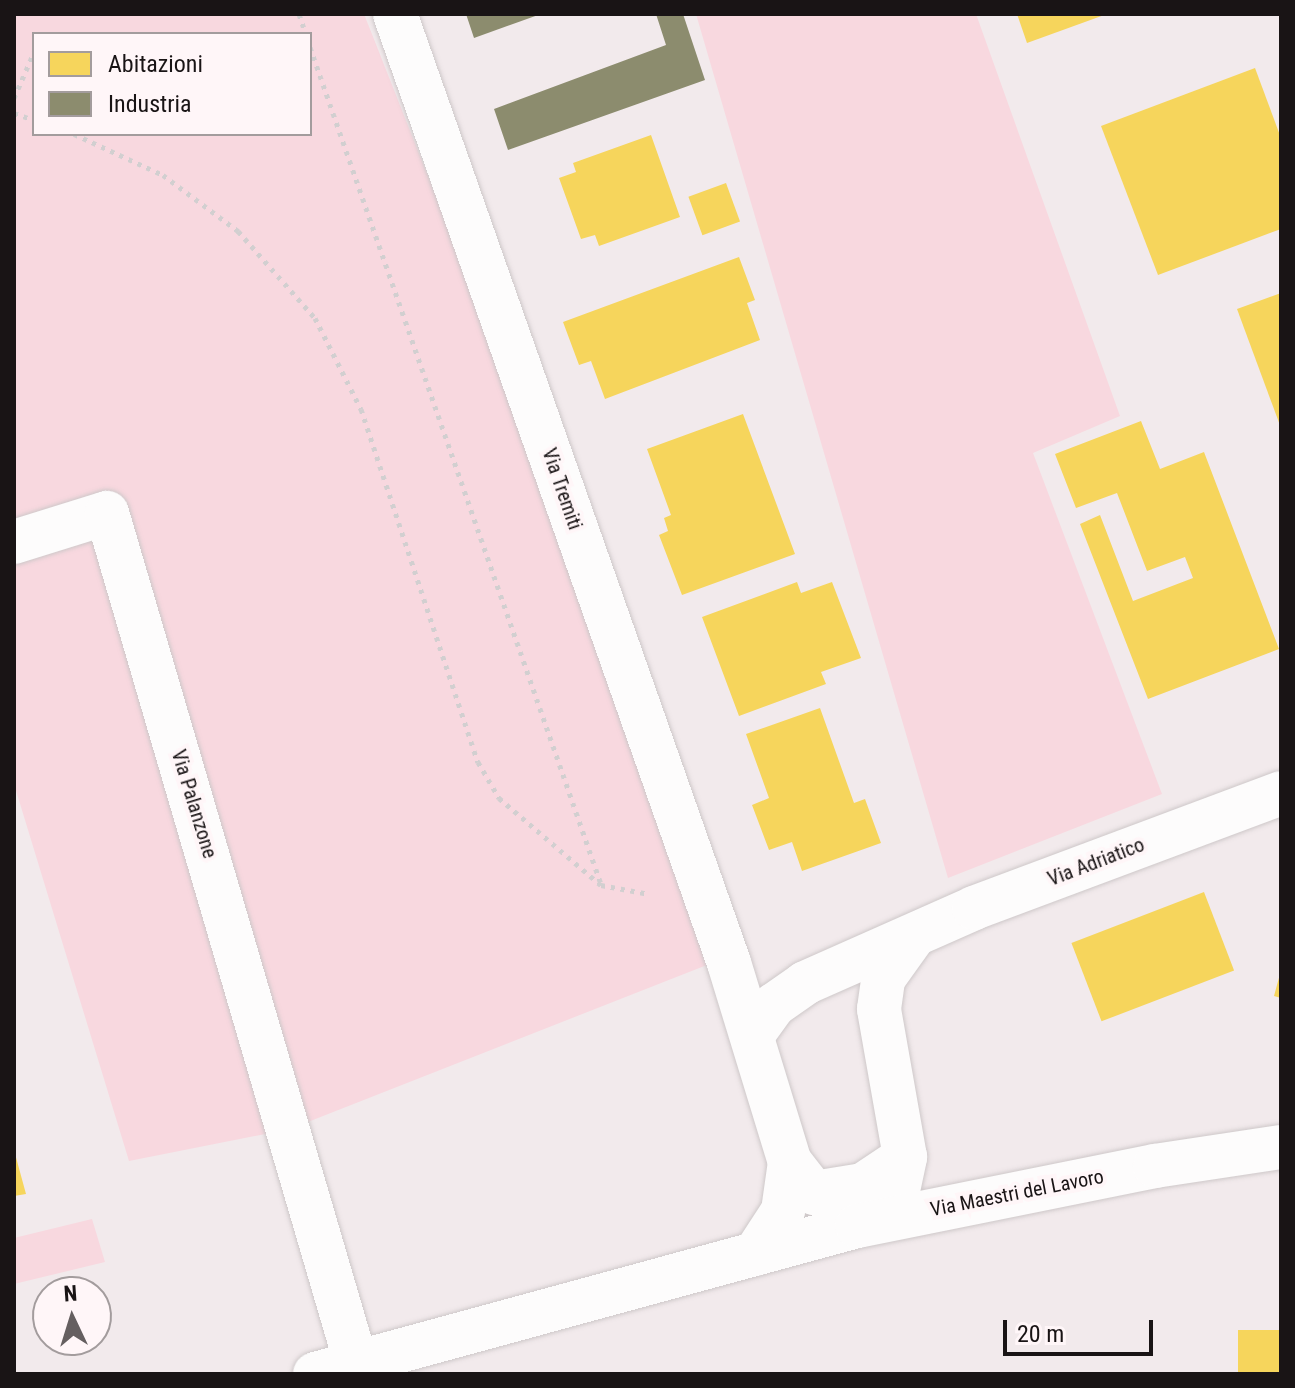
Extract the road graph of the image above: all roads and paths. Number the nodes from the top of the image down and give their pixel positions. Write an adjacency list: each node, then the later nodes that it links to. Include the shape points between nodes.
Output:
1 (395, 14): 11 (street, Via Tremiti)
2 (312, 53): 8 (path)
3 (32, 57): 4 (path)
4 (14, 98)
5 (78, 136): 8 (path, via 163,175 238,231 315,318 361,409 478,762 499,798)
6 (14, 542): 21 (street, Via Palanzone, via 107,513 305,1189)
7 (1281, 793): 10 (street, Via Adriatico, via 974,908)
8 (601, 885): 9 (path)
9 (649, 894)
10 (913, 937): 12 (street, Via Adriatico); 13 (street, Via Adriatico, via 883,979)
11 (729, 963): 12 (street, via 768,979); 14 (street, Via Tremiti)
12 (805, 983): 13 (street, via 863,985); 14 (street, Via Adriatico, via 774,1005)
13 (879, 1009): 16 (street, Via Adriatico)
14 (753, 1034): 17 (street)
15 (1281, 1147): 18 (street, Via Maestri del Lavoro)
16 (905, 1157): 17 (street, via 863,1185 814,1193); 18 (street, Via Adriatico, via 929,1188); 19 (street, Via Adriatico, via 897,1191)
17 (790, 1162): 20 (street, via 783,1211)
18 (969, 1203): 19 (street, Via Maestri del Lavoro)
19 (857, 1226): 20 (street, Via Maestri del Lavoro)
20 (755, 1254): 21 (street, Via Maestri del Lavoro)
21 (336, 1368)

